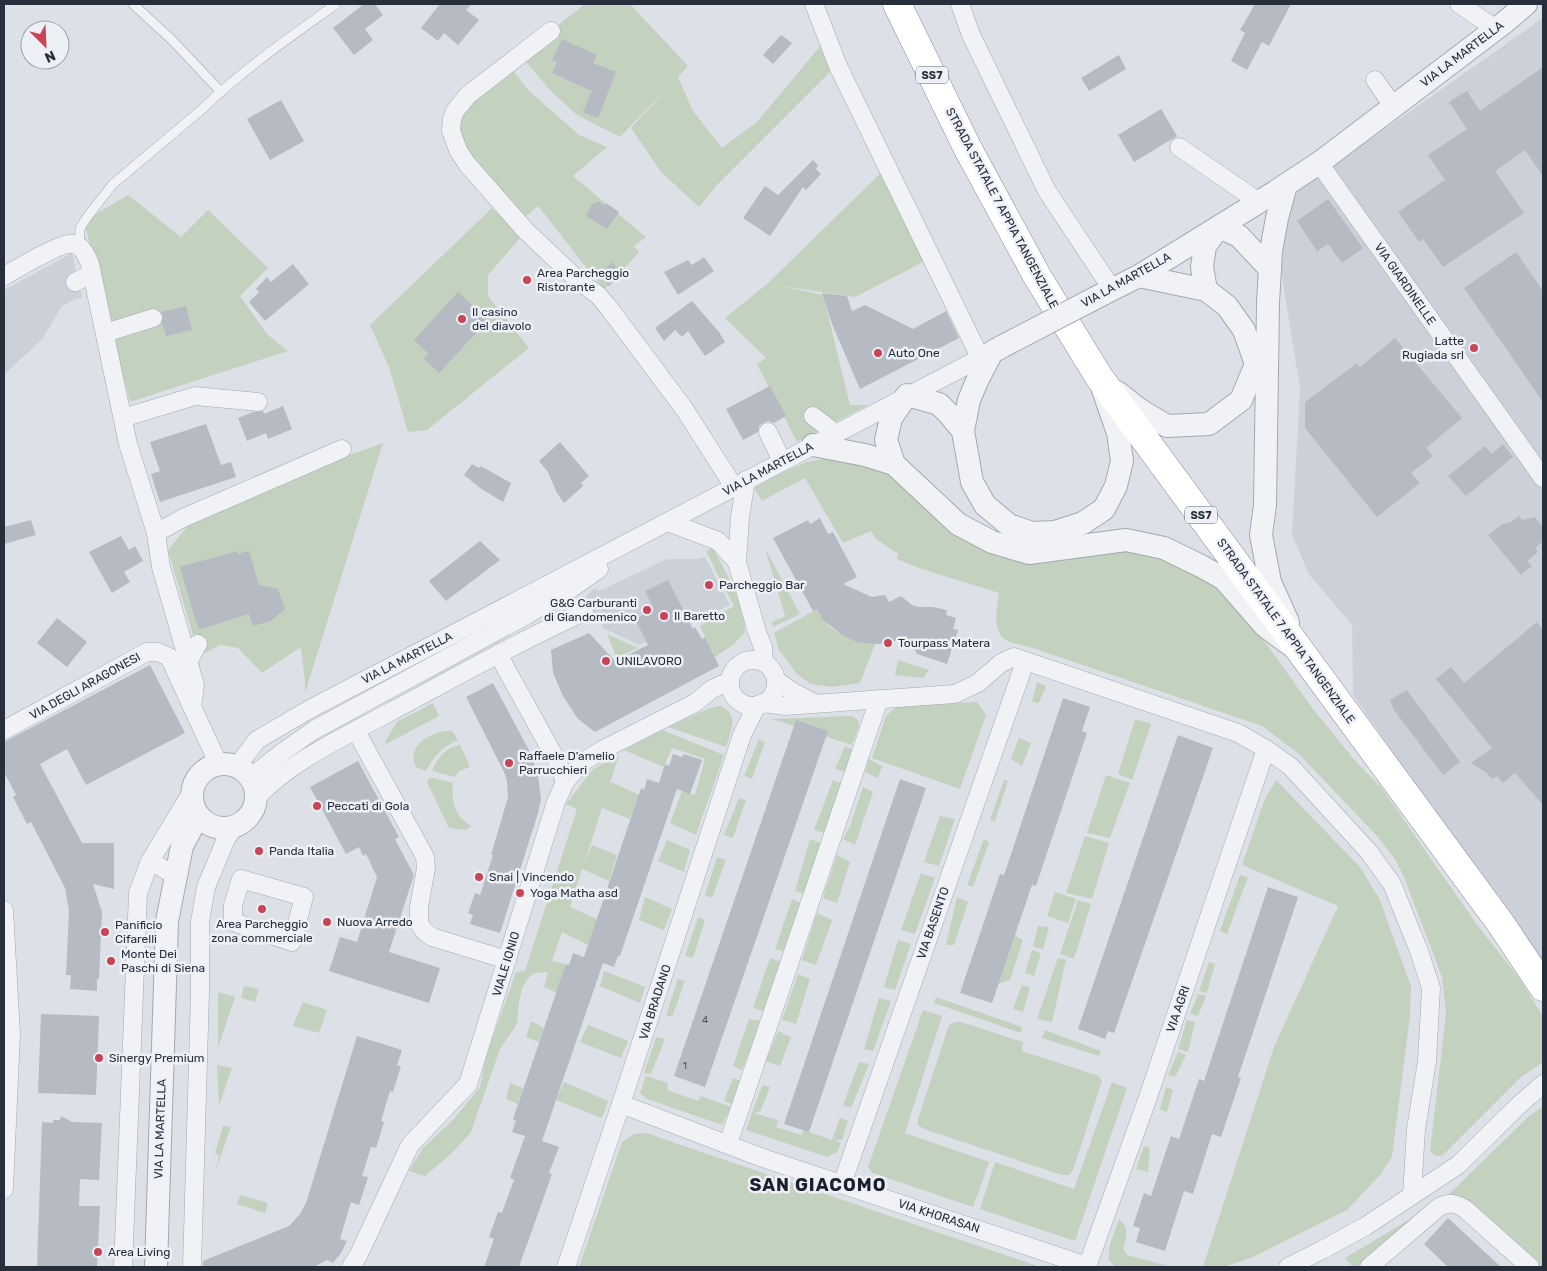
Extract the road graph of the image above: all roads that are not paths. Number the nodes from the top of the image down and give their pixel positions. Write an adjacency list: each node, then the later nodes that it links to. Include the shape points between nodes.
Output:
1 (133, 4): 11 (lane)
2 (336, 4): 11 (lane)
3 (814, 4): 28 (street, via 874,154)
4 (897, 4): 29 (highway, STRADA STATALE 7 APPIA TANGENZIALE / SS7, via 967,146 1037,276)
5 (960, 4): 25 (street, via 971,35 1047,191)
6 (1459, 4): 8 (street)
7 (1526, 4): 8 (street, VIA LA MARTELLA)
8 (1496, 28): 12 (street, VIA LA MARTELLA)
9 (551, 31): 42 (street, via 468,95 455,111 451,131 458,150 526,231 610,308)
10 (1375, 80): 12 (street)
11 (221, 92): 18 (lane, via 113,184 80,228)
12 (1393, 106): 14 (street, VIA LA MARTELLA)
13 (1179, 147): 16 (street)
14 (1319, 163): 15 (street, VIA LA MARTELLA); 41 (street, VIA GIARDINELLE)
15 (1286, 184): 16 (street, VIA LA MARTELLA); 19 (street, via 1276,218)
16 (1259, 202): 17 (street, VIA LA MARTELLA)
17 (1219, 227): 19 (street, via 1239,236); 22 (street, VIA LA MARTELLA); 24 (street, via 1205,246 1202,267)
18 (79, 246): 20 (street); 21 (street, via 72,243 59,246)
19 (1270, 269): 50 (street, via 1261,535 1270,582)
20 (92, 274): 23 (street); 27 (street)
21 (4, 276)
22 (1139, 276): 24 (street); 25 (street, VIA LA MARTELLA)
23 (76, 282)
24 (1206, 290): 29 (street, via 1226,306 1244,330 1256,364 1241,400 1209,424 1167,426 1140,410)
25 (1107, 292): 28 (street, VIA LA MARTELLA, bridge)
26 (153, 318): 27 (street)
27 (105, 333): 33 (street)
28 (992, 351): 30 (street, VIA LA MARTELLA); 34 (street, via 968,400)
29 (1099, 377): 34 (street, via 1118,433 1122,461 1116,486 1104,509 1083,523 1055,532 1032,533 1009,525 985,505 972,482); 50 (highway, STRADA STATALE 7 APPIA TANGENZIALE / SS7)
30 (908, 395): 34 (street, via 939,404); 36 (street, VIA LA MARTELLA); 40 (street, via 891,418 886,440)
31 (258, 402): 33 (street, via 195,396)
32 (813, 416): 36 (street)
33 (123, 418): 44 (street)
34 (963, 431)
35 (768, 432): 39 (street)
36 (835, 434): 37 (street, VIA LA MARTELLA)
37 (813, 445): 39 (street, VIA LA MARTELLA); 40 (street, via 865,454)
38 (342, 449): 44 (street, via 261,478)
39 (782, 461): 42 (street, VIA LA MARTELLA)
40 (894, 464): 50 (street, via 958,524 992,542 1029,553 1126,540 1164,548 1224,579 1265,626)
41 (1543, 478)
42 (740, 483): 43 (street, VIA LA MARTELLA); 46 (street)
43 (668, 522): 45 (street, VIA LA MARTELLA); 46 (street, via 718,541)
44 (156, 534): 52 (street)
45 (643, 535): 64 (street, VIA LA MARTELLA, via 575,586 314,730); 64 (street, VIA LA MARTELLA, via 257,740 242,760)
46 (737, 562): 48 (street)
47 (584, 612): 51 (street)
48 (757, 632): 53 (street, via 764,647); 55 (street, via 753,650)
49 (198, 644): 52 (street)
50 (1302, 653): 72 (highway, STRADA STATALE 7 APPIA TANGENZIALE)
51 (498, 654): 62 (street); 65 (street, via 558,763)
52 (188, 662): 60 (street, via 195,685)
53 (764, 662): 55 (street, via 749,660); 56 (street)
54 (1025, 662): 58 (street, via 1014,657 1001,663 978,683 955,694); 63 (street, via 1238,733); 76 (street, VIA BASENTO)
55 (742, 663): 57 (street, via 732,675)
56 (776, 680): 57 (street, via 776,688 768,700); 59 (street)
57 (746, 698): 59 (street, via 784,706); 65 (street, VIALE IONIO, via 712,690 695,703 581,763); 74 (street, VIA BRADANO, via 742,736)
58 (880, 699): 59 (street); 75 (street)
59 (814, 703)
60 (192, 707): 61 (street, VIA DEGLI ARAGONESI, via 170,657 147,652); 64 (street, VIA DEGLI ARAGONESI)
61 (4, 730)
62 (356, 731): 64 (street, via 290,768); 71 (street, via 425,856 419,907 419,923 424,931)
63 (1266, 749): 78 (street, via 1291,768 1369,852 1392,884 1419,950 1431,988); 84 (street, VIA AGRI)
64 (240, 777): 66 (street, via 205,770 196,779); 67 (street, via 256,802 251,814)
65 (565, 782): 71 (street, VIALE IONIO)
66 (190, 818): 67 (street, via 218,828); 68 (street); 69 (street, VIA LA MARTELLA)
67 (235, 826): 81 (street, via 226,838 206,887 200,922)
68 (150, 860): 69 (street); 79 (street, via 138,893)
69 (176, 876): 80 (street, VIA LA MARTELLA, via 167,921)
70 (4, 910): 77 (street, via 11,1034)
71 (507, 960): 82 (street, VIALE IONIO, via 468,1084 410,1145)
72 (1543, 987)
73 (1543, 1084): 78 (street, via 1458,1165)
74 (621, 1104): 75 (street, VIA KHORASAN); 83 (street, VIA BRADANO)
75 (728, 1144): 76 (street, VIA KHORASAN)
76 (842, 1184): 84 (street, VIA KHORASAN)
77 (4, 1189)
78 (1412, 1195): 85 (street, via 1366,1226)
79 (123, 1267)
80 (156, 1267)
81 (192, 1267)
82 (351, 1267)
83 (566, 1267)
84 (1087, 1267)
85 (1288, 1267)
86 (1370, 1267): 87 (street, via 1439,1207 1448,1203 1465,1209)
87 (1530, 1267)

